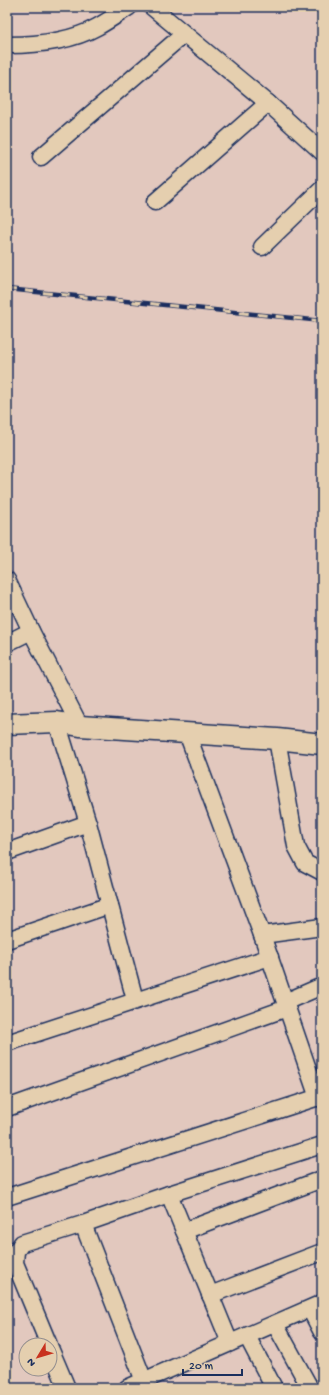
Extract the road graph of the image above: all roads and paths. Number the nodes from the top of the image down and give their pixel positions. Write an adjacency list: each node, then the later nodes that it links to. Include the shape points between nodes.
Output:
1 (129, 7): 4 (street, via 96,28 62,40)
2 (152, 7): 3 (street)
3 (184, 34): 5 (street); 7 (street)
4 (7, 45)
5 (268, 102): 6 (street); 9 (street)
6 (322, 152)
7 (41, 157)
8 (322, 188): 10 (street)
9 (155, 202)
10 (262, 247)
11 (7, 580): 12 (street)
12 (31, 630): 13 (street); 16 (street)
13 (7, 643)
14 (57, 722): 15 (street); 16 (street); 20 (street)
15 (7, 724)
16 (80, 726): 17 (street)
17 (187, 733): 18 (street); 25 (street)
18 (277, 739): 19 (street); 22 (street, via 296,846 305,863)
19 (322, 744)
20 (88, 823): 21 (street); 23 (street)
21 (7, 852)
22 (322, 872)
23 (110, 905): 26 (street); 29 (street)
24 (322, 927): 25 (street)
25 (262, 935): 27 (street)
26 (7, 940)
27 (270, 957): 29 (street); 30 (street)
28 (322, 986): 30 (street)
29 (135, 1000): 31 (street)
30 (286, 1005): 32 (street); 33 (street)
31 (7, 1043)
32 (320, 1097): 37 (street)
33 (7, 1108)
34 (322, 1145): 36 (street)
35 (322, 1179): 39 (street)
36 (169, 1194): 38 (street); 39 (street)
37 (7, 1197)
38 (83, 1224): 46 (street, via 22,1243 16,1251 15,1262); 49 (street)
39 (184, 1231): 41 (street)
40 (322, 1252): 41 (street)
41 (210, 1295): 47 (street)
42 (316, 1306): 43 (street); 44 (street)
43 (275, 1324): 45 (street); 53 (street)
44 (322, 1332)
45 (247, 1336): 47 (street); 52 (street)
46 (46, 1337)
47 (230, 1343): 49 (street)
48 (58, 1367): 50 (street)
49 (144, 1381): 51 (street)
50 (67, 1388)
51 (127, 1388)
52 (274, 1388)
53 (310, 1388)

